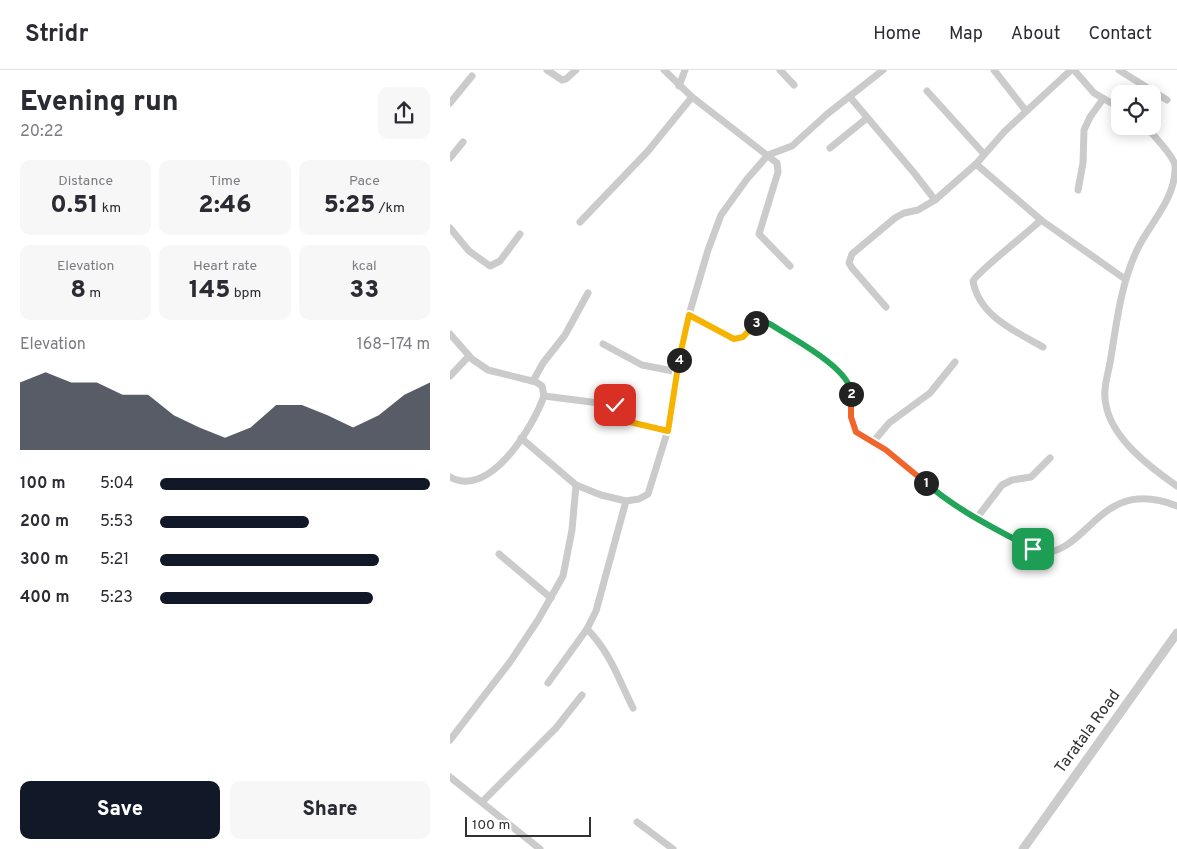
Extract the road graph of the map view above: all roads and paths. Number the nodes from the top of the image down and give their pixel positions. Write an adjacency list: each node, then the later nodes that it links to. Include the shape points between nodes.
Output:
1 (546, 70): 2 (street, via 562,80)
2 (576, 70)
3 (664, 70): 12 (street)
4 (685, 70): 12 (street)
5 (780, 70): 11 (street)
6 (883, 70): 15 (street)
7 (994, 70): 20 (street)
8 (1073, 70): 16 (street); 20 (street)
9 (1119, 70): 17 (street)
10 (472, 76): 18 (street)
11 (794, 85)
12 (679, 86): 14 (street)
13 (927, 91): 25 (street)
14 (692, 97): 26 (street); 32 (street, via 648,151)
15 (850, 97): 21 (street); 26 (street, via 792,146)
16 (1103, 99): 19 (street); 29 (street, via 1084,130)
17 (1167, 100)
18 (450, 103)
19 (1111, 103)
20 (1026, 111): 25 (street)
21 (867, 118): 24 (street); 30 (street)
22 (1155, 135): 36 (street, via 1175,165 1173,184 1166,208 1138,249)
23 (463, 142): 27 (street)
24 (830, 148)
25 (984, 154): 28 (street)
26 (768, 155): 35 (street, via 779,167 759,234); 39 (street, via 730,201 715,226)
27 (450, 158)
28 (976, 164): 30 (street); 31 (street)
29 (1078, 190)
30 (935, 200): 38 (street, via 895,218 849,259 852,268)
31 (1041, 220): 36 (street); 42 (street, via 978,272 973,281 982,306)
32 (580, 222)
33 (450, 228): 34 (street, via 469,251 490,266 500,261)
34 (520, 234)
35 (790, 266)
36 (1125, 279): 55 (street, via 1106,379 1105,405 1113,424 1135,453)
37 (588, 293): 47 (street, via 565,335 542,363)
38 (886, 307)
39 (689, 315): 45 (street); 51 (street, via 734,339 743,337 756,323 766,322 822,358 847,380 851,388 853,427)
40 (450, 334): 43 (street)
41 (603, 344): 45 (street, via 637,363)
42 (1043, 348)
43 (469, 356): 46 (street); 47 (street, via 493,372)
44 (955, 362): 51 (street, via 930,393 895,418)
45 (678, 372): 49 (street)
46 (450, 376)
47 (533, 381): 48 (street, via 542,386)
48 (544, 396): 49 (street, via 615,405 614,416 617,419); 50 (street)
49 (668, 431): 56 (street, via 648,494)
50 (521, 438): 53 (street, via 510,455 486,475 466,482); 54 (street)
51 (873, 442): 58 (street, via 944,499)
52 (1050, 458): 58 (street, via 1032,478 1002,484)
53 (450, 477)
54 (576, 485): 56 (street, via 601,496); 60 (street, via 568,556 563,576)
55 (1177, 486)
56 (626, 501): 61 (street, via 596,611)
57 (1177, 506): 58 (street, via 1146,498 1132,499 1107,511 1063,547 1047,553 1040,553)
58 (976, 519)
59 (500, 554): 60 (street)
60 (551, 598): 66 (street, via 495,684)
61 (587, 630): 63 (street); 65 (street, via 601,643)
62 (1177, 632): 74 (street, Taratala Road)
63 (548, 683)
64 (582, 695): 68 (street, via 556,728)
65 (633, 708)
66 (450, 740)
67 (450, 776): 68 (street)
68 (482, 802): 72 (street)
69 (637, 822): 70 (street)
70 (663, 843): 71 (street); 73 (street)
71 (657, 848)
72 (540, 849)
73 (673, 849)
74 (1022, 849)

